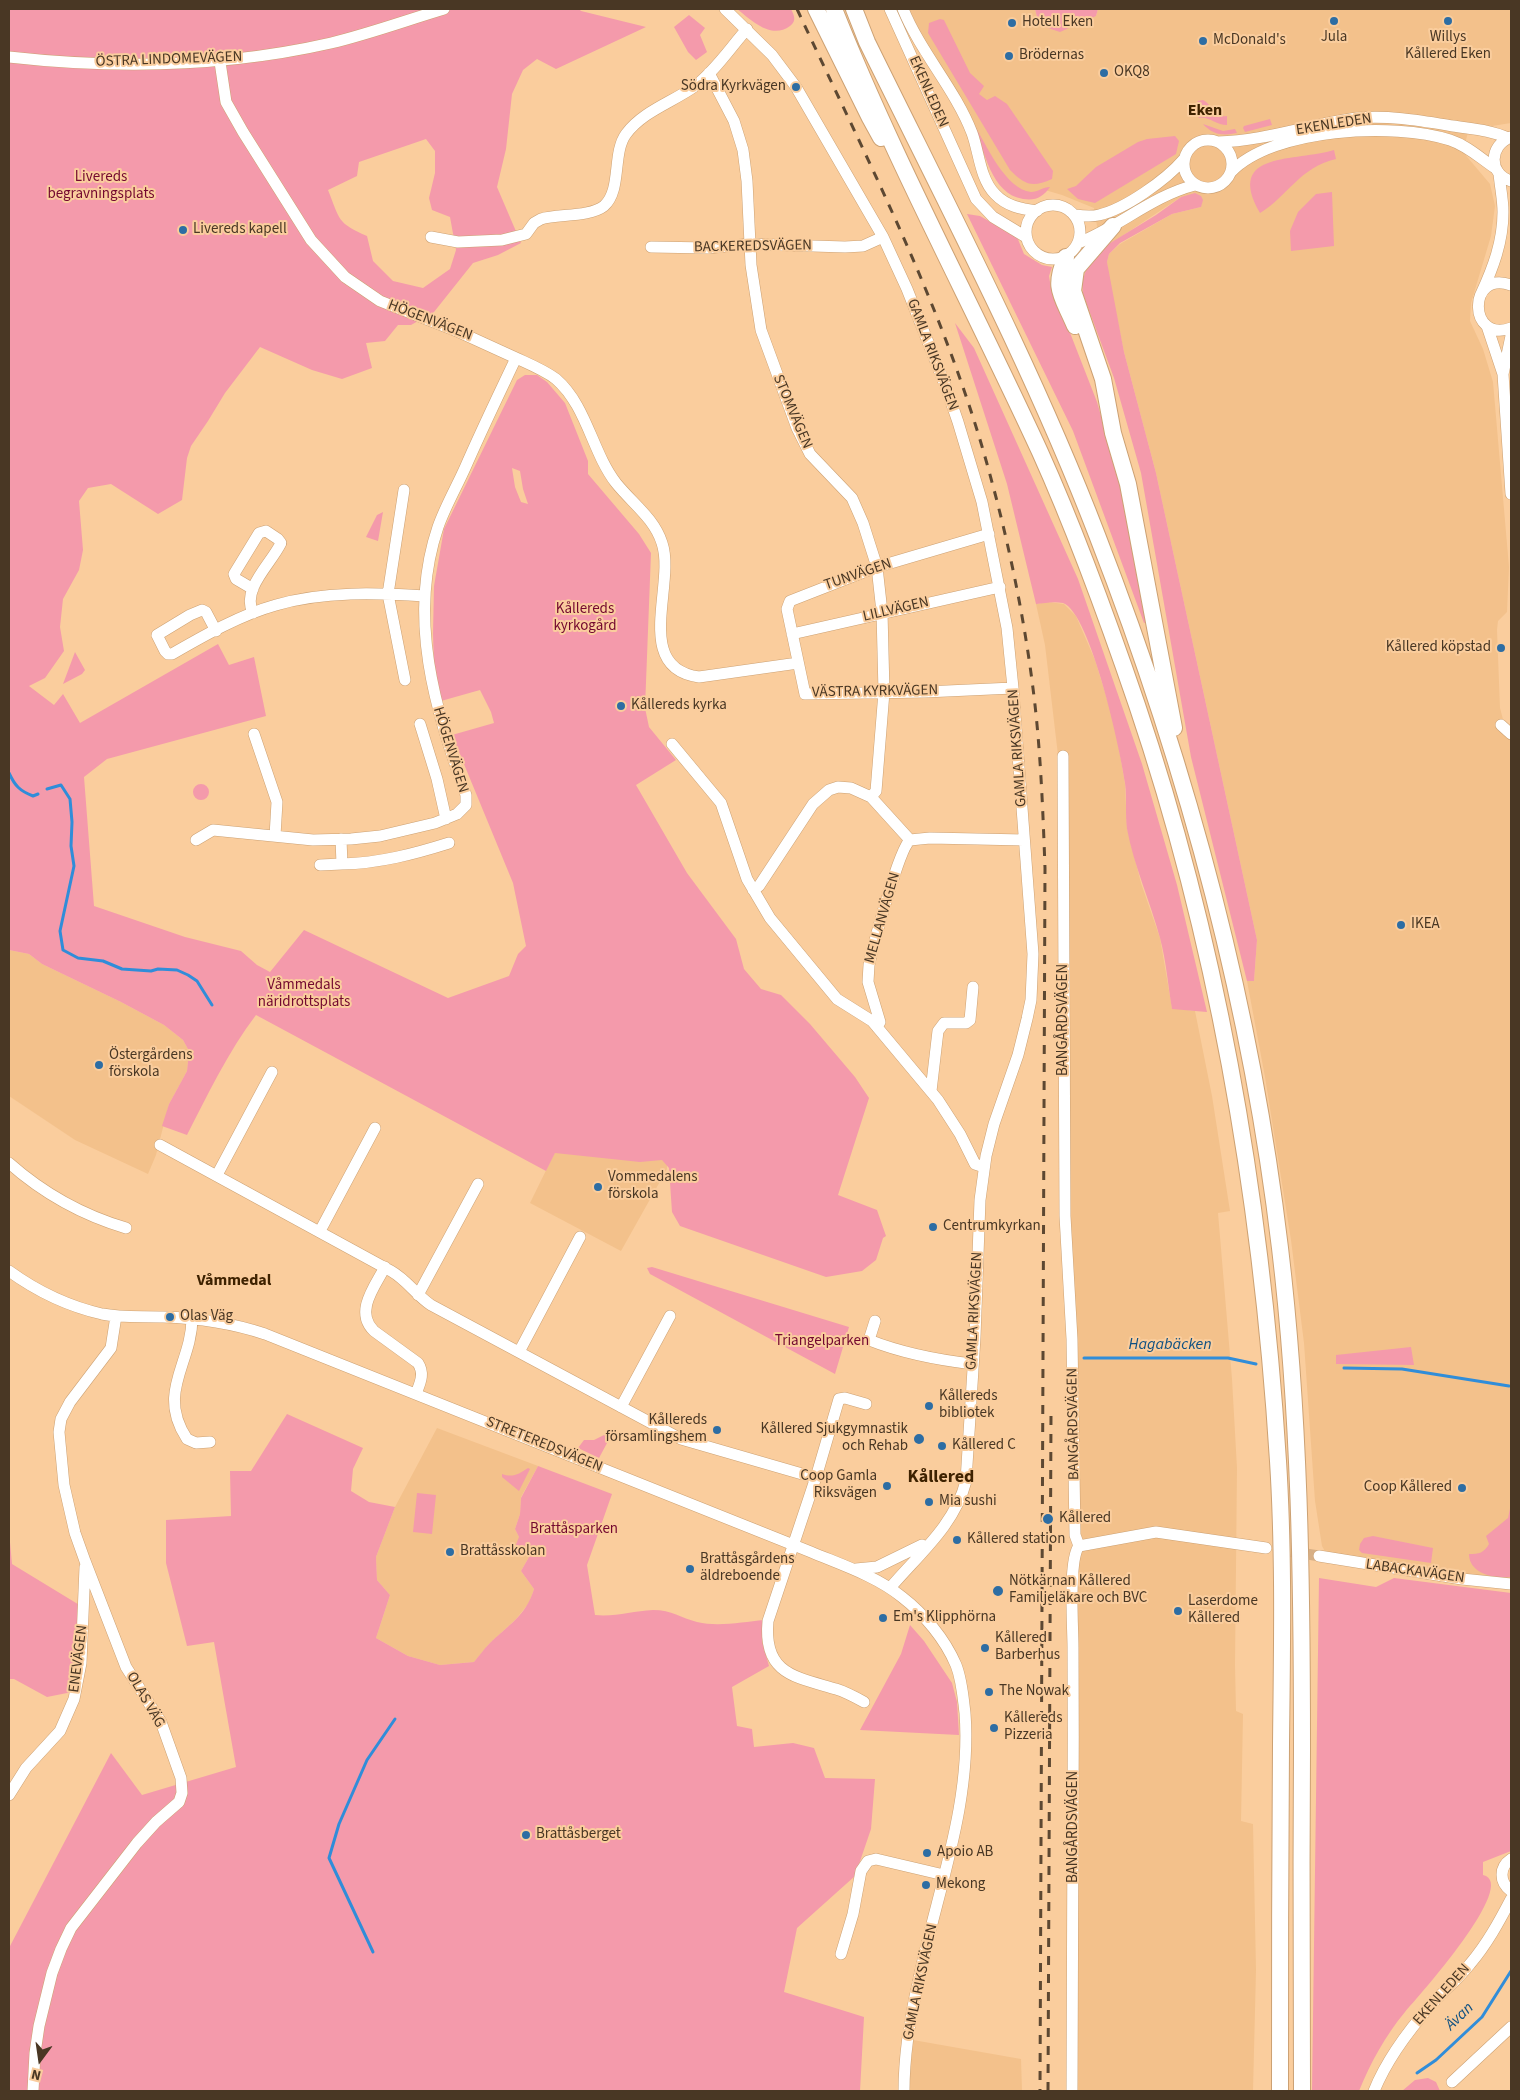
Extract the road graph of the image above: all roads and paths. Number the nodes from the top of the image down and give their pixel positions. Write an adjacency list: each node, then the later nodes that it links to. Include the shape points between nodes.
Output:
1 (444, 9): 10 (street, ÖSTRA LINDOMEVÄGEN, via 332,43)
2 (725, 9): 8 (street, GAMLA RIKSVÄGEN)
3 (816, 9): 19 (highway, via 870,118)
4 (834, 9): 19 (highway)
5 (854, 9): 61 (highway, via 867,42 1026,366 1068,464 1128,618)
6 (890, 9): 25 (street, EKENLEDEN, via 976,199 993,217)
7 (903, 9): 20 (street, EKENLEDEN, via 961,108 990,188 1007,204)
8 (747, 29): 11 (street); 24 (street, GAMLA RIKSVÄGEN, via 772,55 796,88)
9 (9, 57): 10 (street, ÖSTRA LINDOMEVÄGEN, via 58,63)
10 (220, 62): 35 (street, HÖGENVÄGEN, via 226,102 243,132 311,240 345,277 380,301)
11 (709, 73): 23 (street, via 626,133 612,191 603,206 588,212 541,219 526,234 502,240 458,242); 26 (street, STOMVÄGEN, via 734,120 743,150)
12 (1510, 138): 13 (street, EKENLEDEN, via 1497,133 1420,121 1360,118 1265,137); 15 (street, EKENLEDEN, via 1495,150)
13 (1218, 142): 14 (street, via 1199,142 1188,149); 16 (street, via 1230,155)
14 (1184, 160): 18 (street, via 1185,172); 21 (street, EKENLEDEN, via 1160,182 1116,209 1099,215)
15 (1497, 170): 16 (street, EKENLEDEN, via 1466,147 1434,135 1358,130 1283,143 1263,150); 17 (street, EKENLEDEN); 31 (street, EKENLEDEN, via 1503,211 1499,247)
16 (1231, 172): 18 (street, via 1217,187)
17 (1511, 181)
18 (1195, 185): 22 (street, via 1169,194)
19 (922, 206): 120 (highway, via 1041,454 1109,624 1170,810 1225,1045 1258,1248 1278,1464 1282,1630)
20 (1036, 211): 21 (street, EKENLEDEN, via 1054,205 1066,208); 25 (street, via 1027,224)
21 (1075, 216): 27 (street, via 1081,232)
22 (1113, 226): 27 (street); 37 (highway, via 1076,269 1073,291 1103,379)
23 (431, 237)
24 (883, 237): 26 (street, BACKEREDSVÄGEN, via 863,246 845,247); 40 (street, GAMLA RIKSVÄGEN, via 947,390)
25 (1026, 237): 29 (street, EKENLEDEN, via 1033,251 1044,258)
26 (749, 244): 28 (street, BACKEREDSVÄGEN, via 708,248); 41 (street, STOMVÄGEN, via 760,330 782,391 810,454 852,498)
27 (1078, 244): 29 (street)
28 (651, 247)
29 (1066, 257): 37 (highway, via 1058,277 1061,295)
30 (1511, 285): 31 (street, via 1491,285)
31 (1481, 294): 32 (street, via 1479,315)
32 (1487, 326): 33 (street, via 1500,330); 36 (street)
33 (1511, 328)
34 (1511, 336): 36 (street)
35 (516, 358): 45 (street, HÖGENVÄGEN, via 438,528); 50 (street, via 547,373 564,388 580,410 593,444 616,483 655,527 663,544 665,562 659,625 661,642 677,668 695,676)
36 (1503, 374): 39 (street)
37 (1112, 426): 61 (highway, via 1128,484)
38 (404, 490): 44 (street)
39 (1511, 494)
40 (989, 534): 41 (street, TUNVÄGEN); 42 (street, GAMLA RIKSVÄGEN)
41 (876, 567): 46 (street, STOMVÄGEN); 49 (street, TUNVÄGEN, via 790,601 787,609)
42 (1000, 586): 46 (street, LILLVÄGEN); 52 (street, GAMLA RIKSVÄGEN)
43 (253, 589): 43 (street, via 281,544 266,531 259,533 234,574 236,579); 47 (street, via 250,599)
44 (388, 594): 45 (street); 47 (street, via 325,596); 51 (street)
45 (426, 596): 62 (street, HÖGENVÄGEN, via 425,633 433,691 466,795 466,805)
46 (882, 612): 49 (street, LILLVÄGEN); 53 (street, STOMVÄGEN)
47 (253, 613): 48 (street)
48 (216, 631): 48 (street, via 168,654 157,635 202,610)
49 (792, 634): 50 (street, TUNVÄGEN)
50 (798, 663): 53 (street, VÄSTRA KYRKVÄGEN, via 805,694)
51 (405, 680)
52 (1013, 688): 53 (street, VÄSTRA KYRKVÄGEN); 67 (street, GAMLA RIKSVÄGEN)
53 (884, 692): 60 (street, STOMVÄGEN, via 876,791)
54 (420, 724): 62 (street)
55 (1501, 725): 57 (street)
56 (254, 734): 63 (street, via 277,802)
57 (1511, 734)
58 (672, 744): 71 (street, via 721,803)
59 (1063, 756): 101 (street, BANGÅRDSVÄGEN, via 1064,1216 1072,1339 1075,1536)
60 (870, 797): 66 (street); 71 (street, via 851,788 838,787 820,797 805,814 759,886)
61 (1189, 806): 121 (highway, via 1218,908 1247,1043 1280,1246 1289,1337 1299,1466 1303,1632)
62 (446, 819): 64 (street, HÖGENVÄGEN, via 380,836)
63 (275, 836): 64 (street, HÖGENVÄGEN); 65 (street, HÖGENVÄGEN, via 213,830)
64 (341, 839): 69 (street)
65 (196, 840)
66 (910, 840): 67 (street); 73 (street, MELLANVÄGEN, via 897,866 868,965 868,982 880,1022)
67 (1024, 840): 79 (street, GAMLA RIKSVÄGEN, via 1032,954 1031,1000)
68 (449, 843): 69 (street, via 408,856)
69 (342, 864): 70 (street)
70 (320, 865)
71 (753, 890): 73 (street, via 770,918 837,999)
72 (973, 988): 75 (street, via 970,1020 966,1023 944,1023 938,1032)
73 (877, 1026): 75 (street)
74 (272, 1072): 80 (street)
75 (931, 1091): 79 (street, via 946,1111 975,1164)
76 (375, 1128): 83 (street)
77 (160, 1145): 80 (street)
78 (9, 1164): 82 (street, via 56,1199)
79 (984, 1167): 93 (street, GAMLA RIKSVÄGEN)
80 (216, 1175): 83 (street)
81 (478, 1184): 87 (street)
82 (126, 1228)
83 (320, 1231): 85 (street)
84 (580, 1237): 92 (street)
85 (385, 1267): 87 (street, via 409,1283); 94 (street, via 368,1299 365,1316 374,1331 422,1369)
86 (9, 1271): 88 (street, STRETEREDSVÄGEN, via 56,1300)
87 (418, 1294): 92 (street, via 437,1309)
88 (116, 1316): 90 (street, STRETEREDSVÄGEN); 104 (street, OLAS VÄG, via 111,1348 64,1411 59,1432 64,1485)
89 (670, 1316): 96 (street)
90 (192, 1318): 94 (street, STRETEREDSVÄGEN, via 265,1334); 97 (street, via 191,1334 175,1385 174,1407 187,1439 196,1443)
91 (875, 1321): 93 (street, via 870,1340 938,1359)
92 (519, 1352): 96 (street)
93 (973, 1364): 99 (street, GAMLA RIKSVÄGEN, via 966,1481 948,1522)
94 (416, 1394): 100 (street, STRETEREDSVÄGEN)
95 (866, 1404): 98 (street, via 839,1399)
96 (621, 1407): 98 (street, via 681,1439)
97 (210, 1442)
98 (816, 1478): 100 (street)
99 (930, 1542): 105 (street, GAMLA RIKSVÄGEN, via 877,1567); 107 (street, GAMLA RIKSVÄGEN)
100 (794, 1545): 105 (street, STRETEREDSVÄGEN); 108 (street, via 768,1621 766,1638 770,1652 788,1674 849,1693)
101 (1079, 1546): 102 (street, via 1156,1532); 119 (street, BANGÅRDSVÄGEN, via 1075,1551 1072,1596)
102 (1266, 1548)
103 (1319, 1556): 106 (street, LABACKAVÄGEN)
104 (85, 1562): 109 (street, ENEVÄGEN, via 81,1663 74,1699 60,1731 26,1768); 117 (street, OLAS VÄG, via 126,1666 160,1722 181,1778 182,1793 180,1802 137,1843 72,1928 61,1949 39,2026)
105 (852, 1570): 107 (street, STRETEREDSVÄGEN)
106 (1511, 1584)
107 (890, 1588): 111 (street, GAMLA RIKSVÄGEN, via 936,1633 955,1664 961,1683 966,1758 963,1788)
108 (864, 1702)
109 (9, 1795)
110 (1511, 1858): 112 (street, via 1502,1875)
111 (944, 1875): 114 (street, via 876,1859 868,1860 861,1871); 118 (street, GAMLA RIKSVÄGEN, via 916,1991 908,2036)
112 (1511, 1891)
113 (1511, 1899): 122 (street, EKENLEDEN, via 1484,1947 1403,2040)
114 (841, 1954)
115 (1511, 2027): 116 (street)
116 (1452, 2082)
117 (33, 2091)
118 (904, 2091)
119 (1072, 2091)
120 (1280, 2091)
121 (1302, 2091)
122 (1374, 2091)

